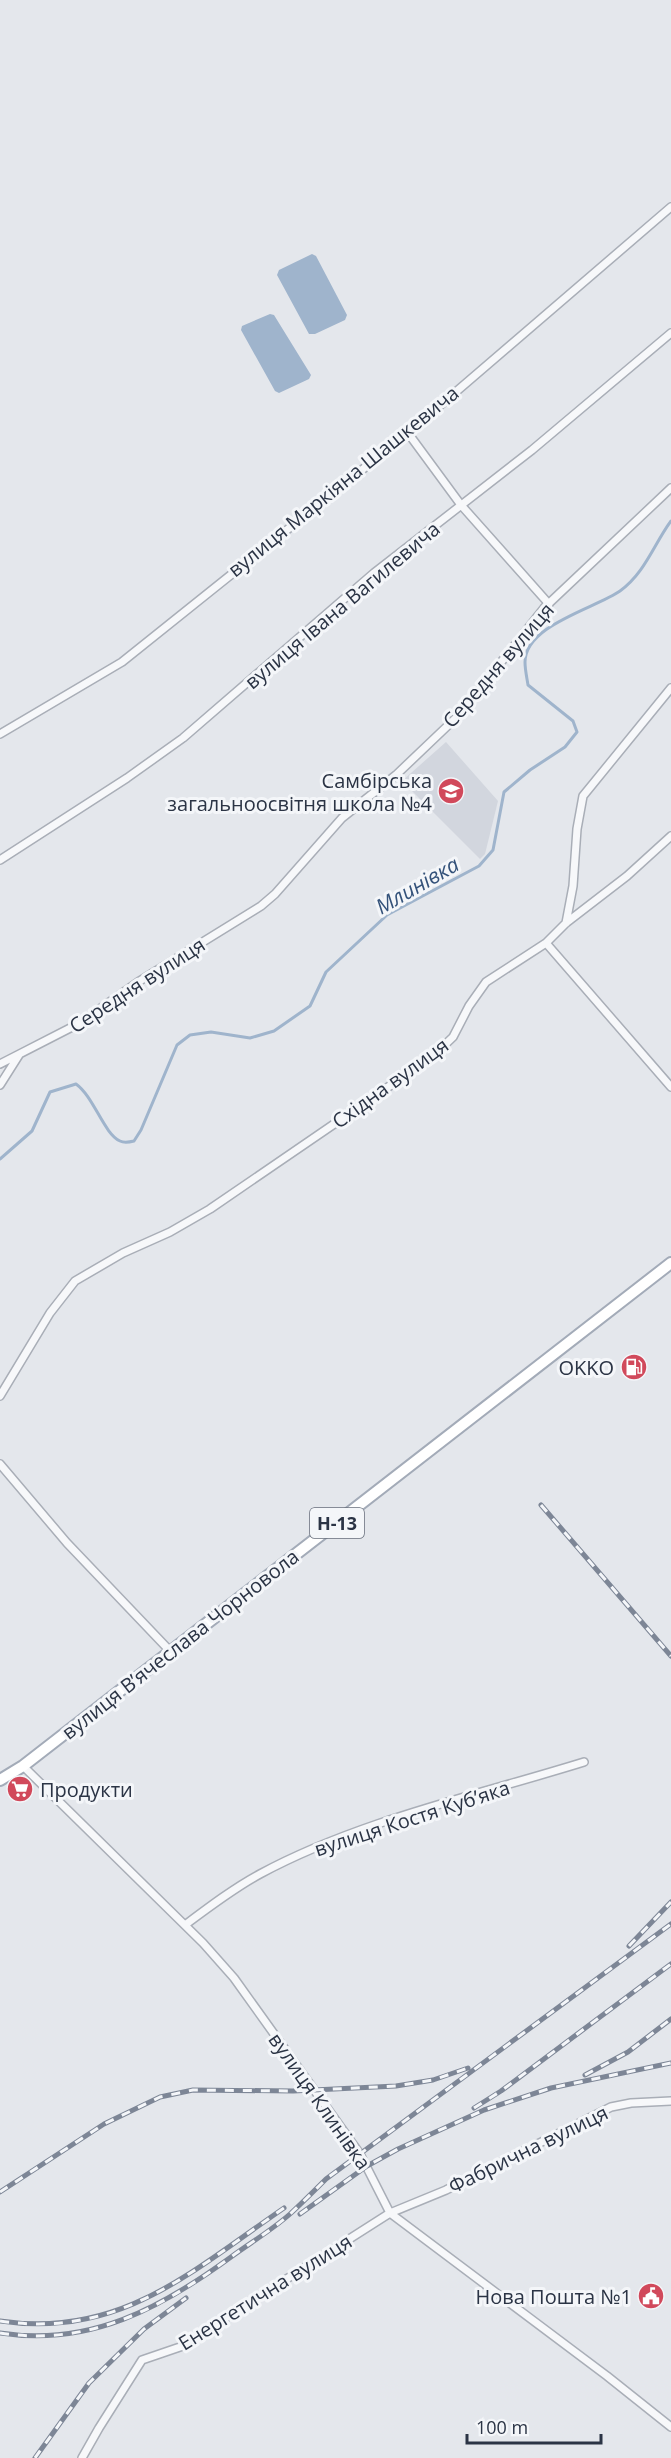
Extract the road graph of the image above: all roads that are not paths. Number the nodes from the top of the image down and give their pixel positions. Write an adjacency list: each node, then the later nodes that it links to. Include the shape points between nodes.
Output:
1 (671, 207): 3 (street, вулиця Маркіяна Шашкевича)
2 (671, 333): 5 (street, вулиця Івана Вагилевича)
3 (408, 433): 5 (street); 8 (street, вулиця Маркіяна Шашкевича, via 122,662)
4 (671, 488): 6 (street, Середня вулиця)
5 (461, 505): 6 (street); 10 (street, вулиця Івана Вагилевича, via 374,573 179,741)
6 (549, 604): 13 (street, Середня вулиця, via 460,714 396,775 342,818 261,906 138,981 78,1024)
7 (671, 688): 11 (street, via 584,796)
8 (0, 734)
9 (671, 836): 11 (street, Східна вулиця)
10 (0, 860)
11 (566, 923): 12 (street, Східна вулиця)
12 (546, 943): 16 (street); 18 (street, Східна вулиця, via 486,982 453,1037 432,1057 210,1209 75,1281)
13 (19, 1055): 14 (street, Середня вулиця); 15 (street)
14 (1, 1062)
15 (0, 1085)
16 (671, 1087)
17 (671, 1263): 20 (main road, вулиця Вʼячеслава Чорновола / Н-13)
18 (0, 1396)
19 (0, 1464): 20 (street, via 67,1543)
20 (171, 1652): 22 (main road, вулиця Вʼячеслава Чорновола / Н-13)
21 (584, 1762): 24 (street, вулиця Костя Кубʼяка, via 335,1839 261,1874)
22 (23, 1766): 23 (main road, вулиця Вʼячеслава Чорновола / Н-13); 24 (street, вулиця Клинівка)
23 (0, 1780)
24 (184, 1925): 26 (street, вулиця Клинівка, via 234,1978 346,2133)
25 (671, 2101): 26 (street, Фабрична вулиця, via 611,2107 446,2190)
26 (390, 2213): 27 (street, вулиця Клинівка); 28 (street, Енергетична вулиця, via 180,2347 142,2360)
27 (671, 2427)
28 (82, 2458)

